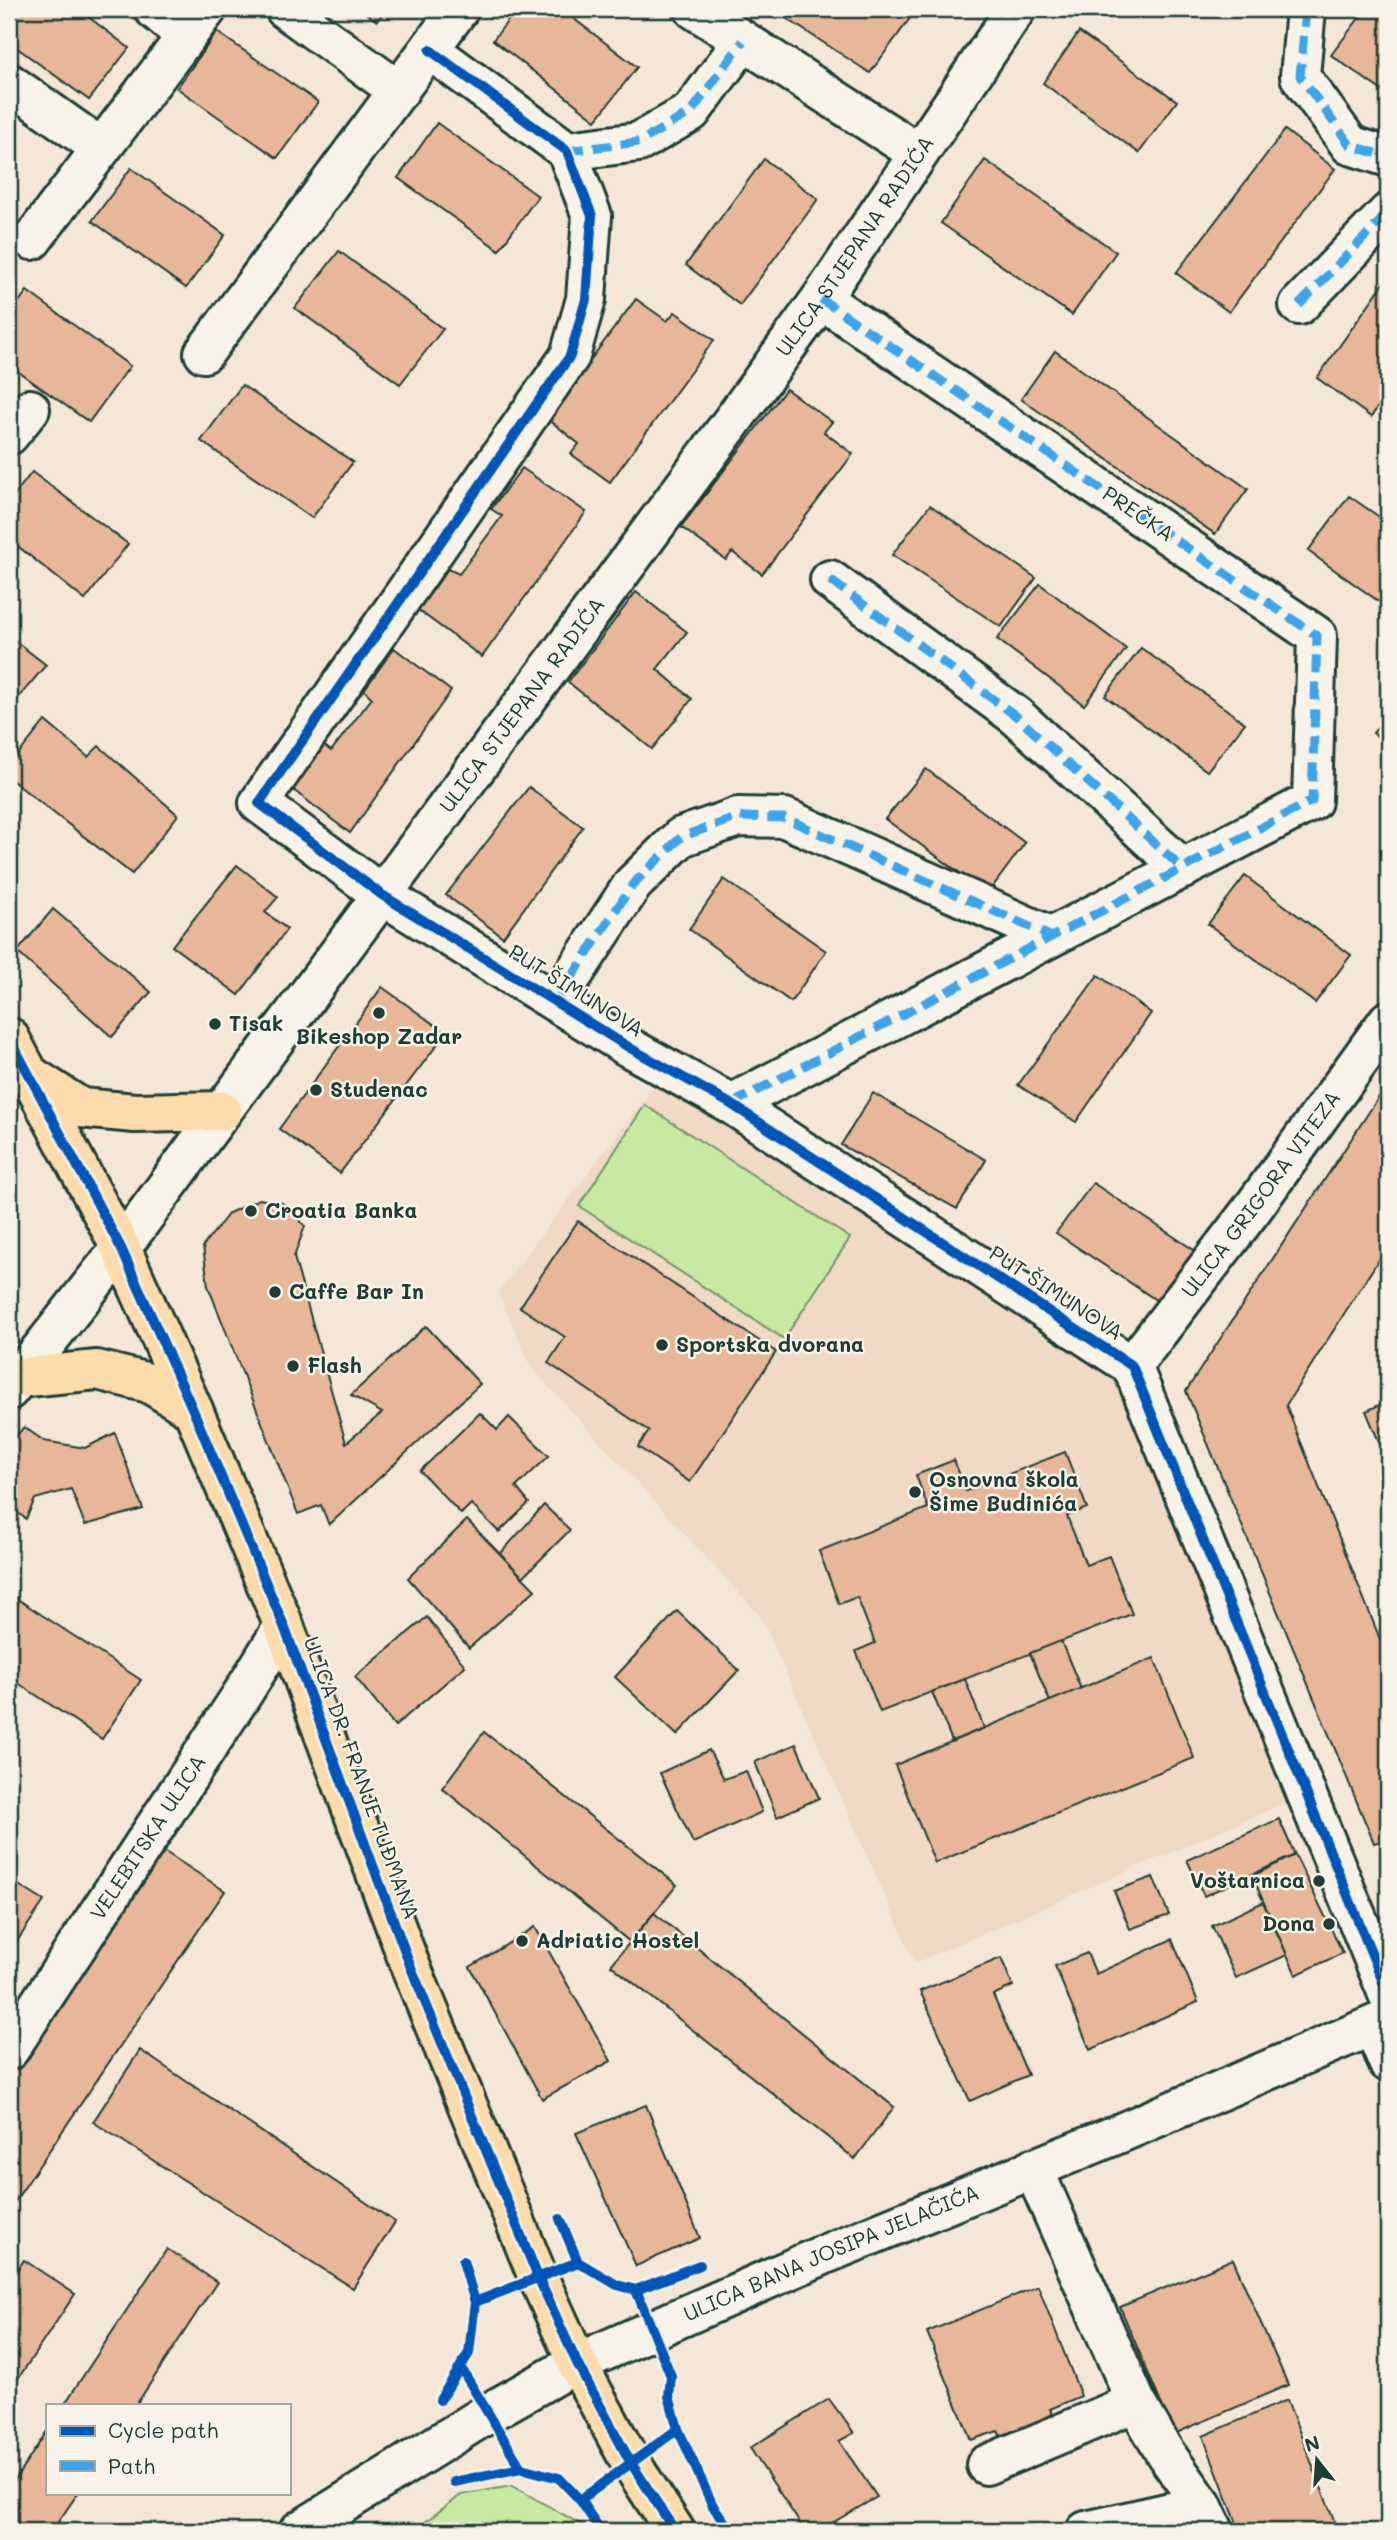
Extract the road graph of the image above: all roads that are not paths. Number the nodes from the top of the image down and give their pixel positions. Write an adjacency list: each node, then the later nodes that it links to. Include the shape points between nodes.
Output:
1 (154, 9): 7 (street)
2 (285, 9): 11 (street)
3 (459, 9): 9 (street)
4 (694, 9): 8 (street)
5 (1016, 9): 14 (street, ULICA STJEPANA RADIĆA)
6 (1306, 9): 15 (street, via 1300,76 1350,145)
7 (196, 22): 12 (street)
8 (743, 41): 13 (street, via 691,112 639,142); 14 (street)
9 (430, 50): 11 (street); 13 (street)
10 (9, 83): 12 (street)
11 (399, 91): 20 (street)
12 (101, 148): 17 (street)
13 (567, 151): 23 (street, PUT ŠIMUNOVA, via 592,216 586,299 570,356 259,803)
14 (918, 153): 18 (street, ULICA STJEPANA RADIĆA)
15 (1388, 157)
16 (1388, 214): 19 (street)
17 (32, 240)
18 (821, 299): 22 (street, PREČKA, via 1317,636 1312,801); 23 (street, ULICA STJEPANA RADIĆA)
19 (1298, 305)
20 (204, 353)
21 (830, 580): 22 (street, via 1016,716)
22 (1183, 869): 24 (street)
23 (382, 895): 25 (street, PUT ŠIMUNOVA); 30 (street, ULICA STJEPANA RADIĆA)
24 (1050, 936): 25 (street, via 785,818 737,817 681,837 633,884); 29 (street)
25 (556, 1002): 29 (street, PUT ŠIMUNOVA)
26 (1388, 1021): 32 (street, ULICA GRIGORA VITEZA)
27 (9, 1037): 28 (main road, ULICA DR. FRANJE TUĐMANA)
28 (26, 1073): 30 (main road, via 81,1108 135,1114); 31 (main road, ULICA DR. FRANJE TUĐMANA)
29 (731, 1104): 32 (street, PUT ŠIMUNOVA)
30 (222, 1111): 31 (street, ULICA STJEPANA RADIĆA)
31 (121, 1248): 33 (street, ULICA STJEPANA RADIĆA); 34 (main road, ULICA DR. FRANJE TUĐMANA)
32 (1132, 1366): 36 (street, PUT ŠIMUNOVA)
33 (14, 1384): 34 (main road, via 97,1370 149,1383)
34 (193, 1410): 35 (main road, ULICA DR. FRANJE TUĐMANA)
35 (284, 1626): 37 (street, VELEBITSKA ULICA); 40 (main road, ULICA DR. FRANJE TUĐMANA, via 410,1965 533,2267)
36 (1383, 2013): 38 (street, PUT ŠIMUNOVA); 39 (street, ULICA BANA JOSIPA JELAČIĆA)
37 (9, 2050)
38 (1388, 2062)
39 (1033, 2168): 40 (street, ULICA BANA JOSIPA JELAČIĆA); 41 (street)
40 (578, 2363): 44 (street, ULICA BANA JOSIPA JELAČIĆA); 45 (main road, ULICA DR. FRANJE TUĐMANA, via 631,2463)
41 (1136, 2402): 42 (street); 43 (street)
42 (986, 2465)
43 (1208, 2518): 46 (street)
44 (299, 2531)
45 (675, 2531)
46 (1086, 2531)

